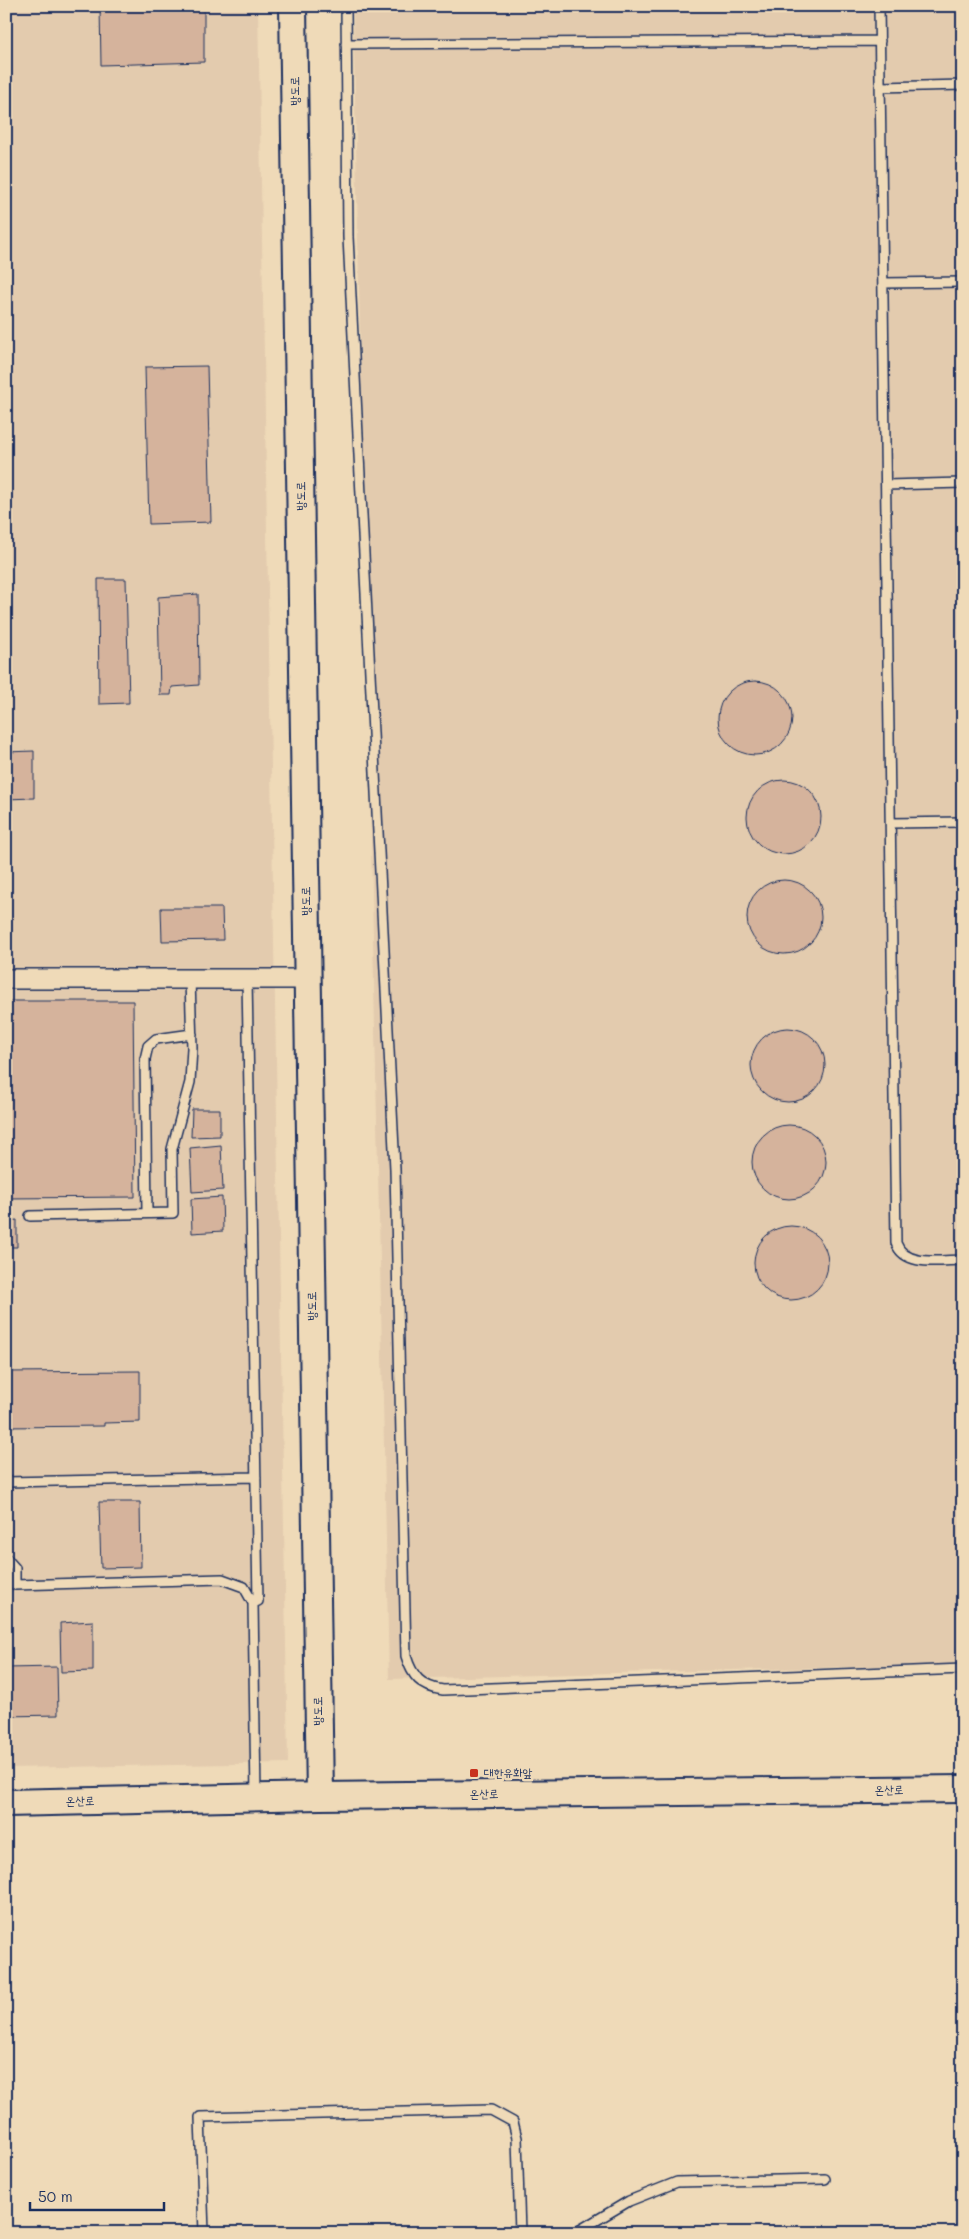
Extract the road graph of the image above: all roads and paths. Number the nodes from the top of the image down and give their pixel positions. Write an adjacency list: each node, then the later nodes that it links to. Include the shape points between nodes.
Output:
1 (293, 6): 17 (street, 방도로)
2 (346, 6): 5 (lane)
3 (880, 6): 4 (lane)
4 (880, 41): 5 (lane); 7 (lane)
5 (346, 44): 26 (lane, via 348,237 395,1169 406,1656 410,1670 420,1682 443,1690)
6 (963, 85): 7 (lane)
7 (881, 87): 8 (lane)
8 (883, 282): 9 (lane); 11 (lane)
9 (963, 282)
10 (963, 483): 11 (lane)
11 (886, 485): 13 (lane)
12 (963, 822): 13 (lane)
13 (891, 823): 21 (lane, via 896,1243 899,1251 914,1260)
14 (6, 979): 15 (street)
15 (190, 979): 16 (street); 18 (lane)
16 (247, 979): 17 (street); 22 (lane)
17 (308, 979): 28 (street, 방도로)
18 (192, 1034): 19 (lane, via 190,1082 172,1149 173,1213); 19 (lane, via 161,1038 148,1046 145,1059)
19 (148, 1213): 20 (lane)
20 (30, 1216)
21 (963, 1260)
22 (256, 1477): 23 (lane); 25 (lane, via 258,1601)
23 (6, 1482)
24 (6, 1558): 25 (lane, via 15,1568 15,1585 222,1579 244,1587)
25 (253, 1603): 29 (lane)
26 (963, 1669)
27 (963, 1789): 28 (street, 온산로)
28 (320, 1796): 29 (street, 온산로)
29 (256, 1797): 30 (street, 온산로)
30 (6, 1803)
31 (825, 2179): 34 (lane, via 677,2182 629,2202)
32 (204, 2233): 33 (lane, via 200,2117 491,2110 513,2122 517,2138)
33 (520, 2233)
34 (575, 2233)

